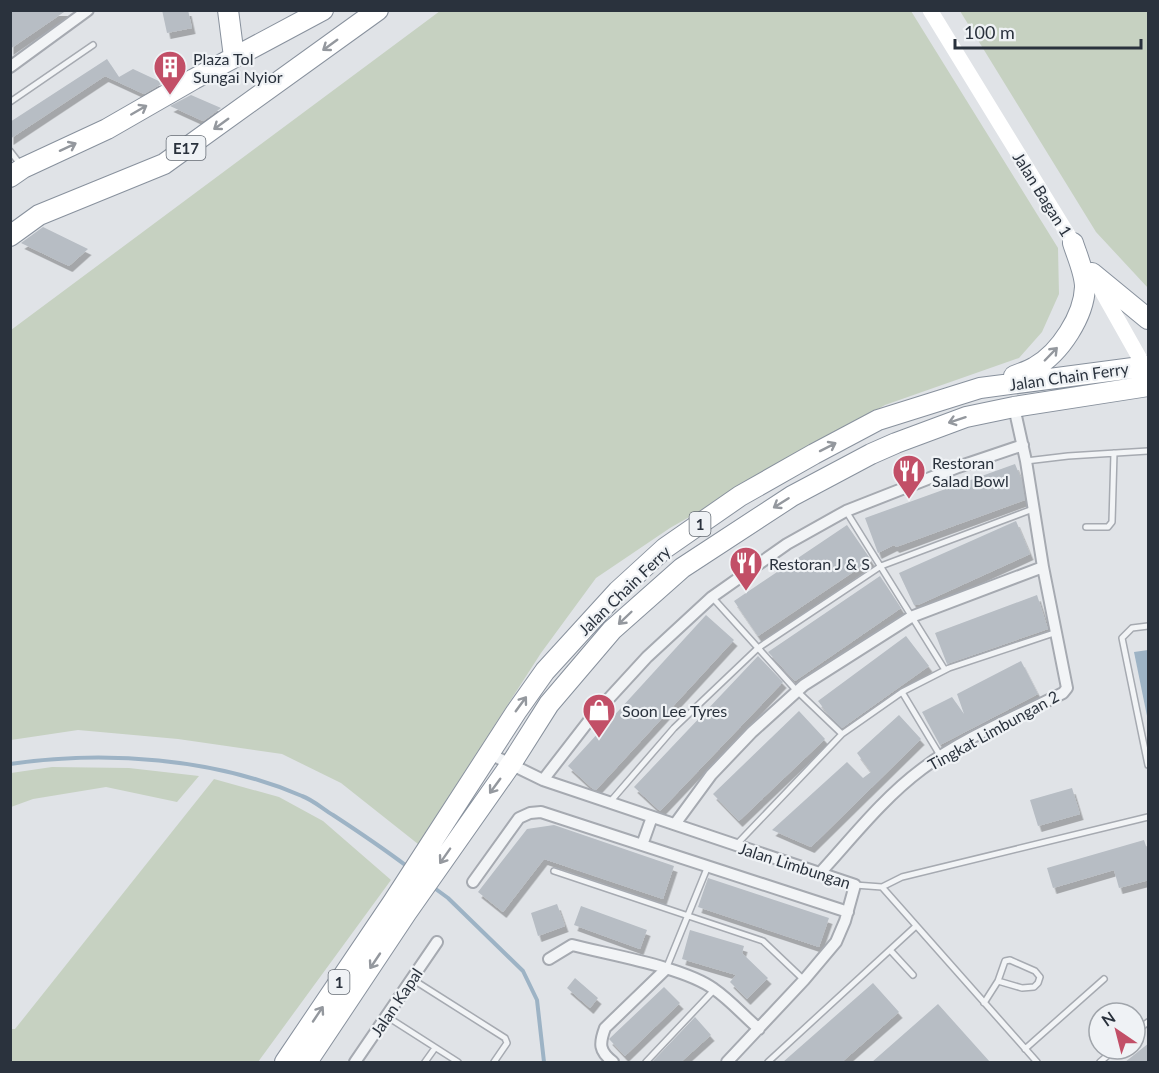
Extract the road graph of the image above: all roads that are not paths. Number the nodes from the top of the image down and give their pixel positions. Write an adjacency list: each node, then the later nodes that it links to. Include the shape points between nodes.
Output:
1 (88, 10): 8 (street)
2 (228, 10): 7 (highway)
3 (323, 10): 7 (highway)
4 (378, 10): 12 (highway, E17, one-way to 12, via 164,164 39,215)
5 (930, 10): 13 (street, Jalan Bagan 1)
6 (93, 45): 9 (lane)
7 (234, 57): 11 (highway, one-way to 7, via 107,129)
8 (10, 67)
9 (10, 102)
10 (10, 151): 11 (lane)
11 (17, 173)
12 (10, 236)
13 (1073, 243): 14 (street, Jalan Bagan 1); 18 (highway, one-way to 13, via 1034,368 1053,353 1074,326 1085,285)
14 (1092, 273): 15 (highway); 16 (street, Jalan Bagan 1)
15 (1149, 319)
16 (1147, 371): 18 (highway, Jalan Chain Ferry / 1)
17 (1149, 386): 19 (highway, Jalan Chain Ferry / 1)
18 (980, 388): 38 (highway, Jalan Chain Ferry / 1, one-way to 18, via 546,671 618,591 665,548 740,496 879,420)
19 (1014, 407): 20 (street, Tingkat Limbungan 2); 40 (highway, Jalan Chain Ferry / 1, one-way to 40, via 950,422 871,454 792,496 682,568 612,630 549,704)
20 (1023, 445): 23 (street, Tingkat Limbungan 2); 25 (street)
21 (1149, 451): 22 (lane)
22 (1114, 453): 23 (lane); 26 (lane, via 1112,522 1108,527)
23 (1026, 461): 24 (street, Tingkat Limbungan 2)
24 (1035, 509): 27 (lane); 28 (street, Tingkat Limbungan 2)
25 (846, 511): 27 (lane); 29 (street, via 787,544)
26 (1086, 527)
27 (881, 566): 30 (lane); 33 (lane)
28 (1043, 567): 30 (street); 32 (street, Tingkat Limbungan 2)
29 (712, 597): 33 (lane); 42 (street, via 647,657 591,718)
30 (911, 617): 34 (lane); 35 (street)
31 (1149, 626): 41 (lane, via 1132,628 1122,638)
32 (1057, 632): 34 (lane); 39 (street, Tingkat Limbungan 2, via 1067,688 1063,693)
33 (758, 648): 35 (lane); 43 (lane, via 674,728)
34 (945, 670): 36 (lane)
35 (796, 690): 37 (lane); 46 (street, via 711,775)
36 (902, 692): 37 (lane); 39 (lane)
37 (842, 734): 48 (lane)
38 (490, 754): 40 (street, Jalan Limbungan); 55 (highway, Jalan Chain Ferry / 1, via 461,797)
39 (941, 757): 51 (street, Tingkat Limbungan 2, via 921,769 874,813)
40 (511, 764): 42 (street, Jalan Limbungan); 55 (highway, Jalan Chain Ferry / 1, one-way to 55)
41 (1149, 765)
42 (543, 780): 43 (street, Jalan Limbungan)
43 (609, 802): 44 (street, Jalan Limbungan)
44 (652, 817): 46 (street, Jalan Limbungan); 47 (street)
45 (1149, 817): 54 (lane, via 902,877)
46 (675, 825): 48 (street, Jalan Limbungan)
47 (642, 845): 49 (street, Jalan Limbungan); 52 (street, Jalan Limbungan, via 541,812 530,813 519,818)
48 (736, 845): 51 (street, Jalan Limbungan)
49 (708, 866): 56 (street, Jalan Limbungan); 57 (lane)
50 (554, 871): 57 (lane)
51 (820, 873): 53 (street, Jalan Limbungan)
52 (473, 882)
53 (855, 885): 54 (lane, Jalan Limbungan); 56 (street)
54 (882, 887): 58 (lane)
55 (400, 907): 74 (highway, Jalan Chain Ferry / 1, one-way to 55); 75 (highway, Jalan Chain Ferry / 1, one-way to 75)
56 (848, 912): 66 (street, via 836,942)
57 (687, 916): 62 (lane); 66 (lane, via 763,941)
58 (916, 926): 60 (lane); 69 (lane)
59 (437, 942): 64 (street, Jalan Kapal)
60 (890, 950): 63 (lane); 83 (lane)
61 (549, 959): 62 (street, via 572,945)
62 (666, 969): 68 (street); 80 (street, via 605,1028 600,1041 603,1054)
63 (913, 975)
64 (412, 979): 70 (street, Jalan Kapal); 79 (lane, via 504,1038 507,1043)
65 (1104, 979): 73 (lane)
66 (804, 980): 71 (street)
67 (998, 981): 67 (lane, via 1004,963 1010,960 1040,977 1034,987); 69 (lane)
68 (715, 989): 71 (street); 81 (lane)
69 (984, 1003): 73 (lane)
70 (386, 1016): 72 (lane); 76 (street, Jalan Kapal)
71 (759, 1029): 82 (street)
72 (435, 1048): 77 (lane); 78 (lane)
73 (1025, 1049): 84 (lane)
74 (285, 1062)
75 (307, 1062)
76 (355, 1062)
77 (426, 1062)
78 (458, 1062)
79 (494, 1062)
80 (613, 1062)
81 (646, 1062)
82 (727, 1062)
83 (768, 1062)
84 (1037, 1062)

